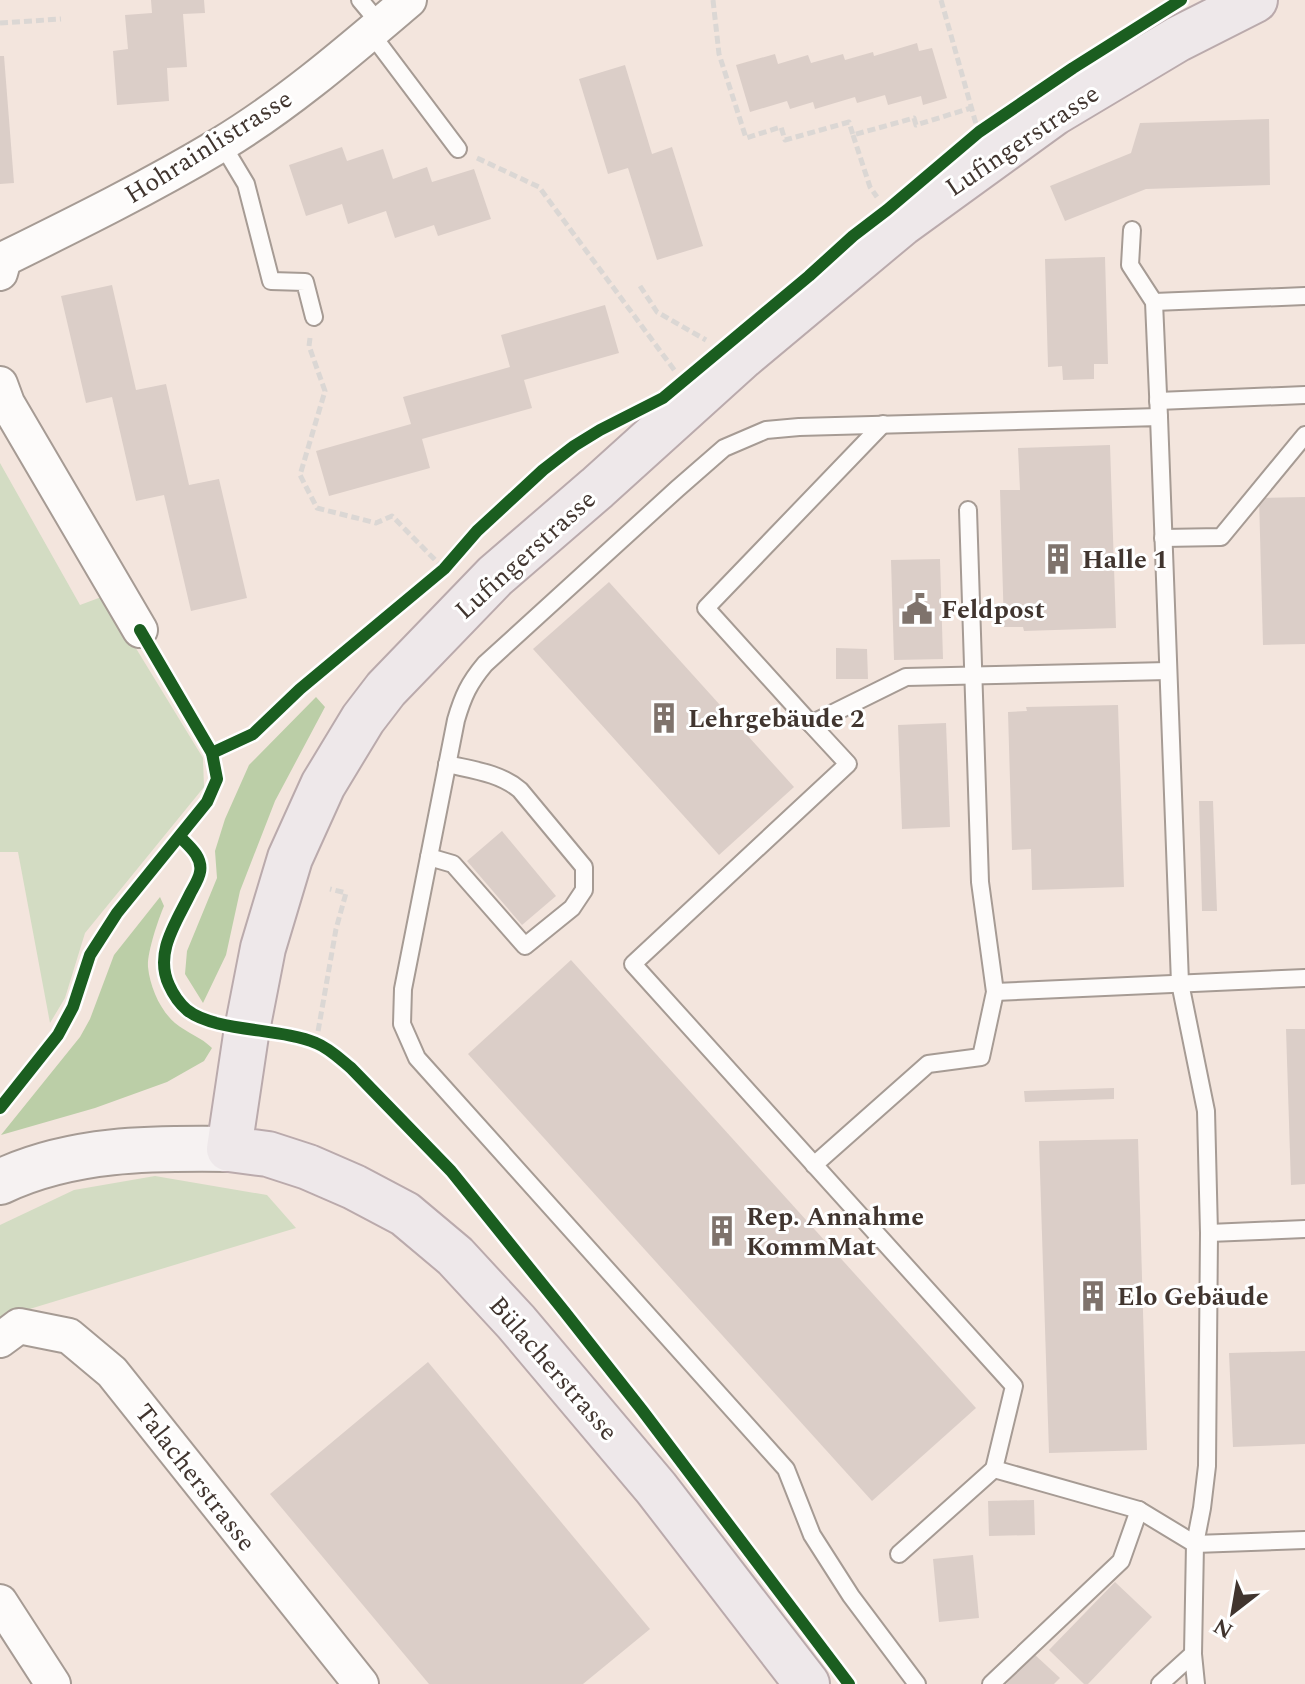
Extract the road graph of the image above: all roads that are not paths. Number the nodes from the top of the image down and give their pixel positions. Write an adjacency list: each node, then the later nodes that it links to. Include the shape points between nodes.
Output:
1 (409, 0): 3 (street, Hohrainlistrasse)
2 (1255, 0): 27 (main road, Lufingerstrasse, via 1054,113 901,224 495,576 386,689 323,785 290,858 263,948)
3 (370, 19): 4 (street, Hohrainlistrasse, via 289,98); 5 (lane)
4 (222, 144): 7 (street, Hohrainlistrasse); 10 (lane, via 246,184 271,281 305,282)
5 (458, 149)
6 (1132, 230): 9 (lane, via 1130,265)
7 (1, 264)
8 (1305, 296): 9 (lane)
9 (1154, 302): 13 (lane)
10 (314, 317)
11 (0, 384): 18 (street)
12 (1305, 395): 13 (lane)
13 (1158, 409): 14 (lane); 17 (lane)
14 (883, 424): 21 (lane, via 706,608); 22 (lane, via 766,430 724,448 485,664 463,696)
15 (1305, 435): 17 (lane, via 1221,537)
16 (968, 510): 20 (lane)
17 (1163, 538): 19 (lane)
18 (140, 630)
19 (1168, 671): 20 (lane); 25 (lane)
20 (972, 675): 21 (lane, via 906,677); 26 (lane, via 980,882)
21 (811, 724): 28 (lane, via 848,764 633,964)
22 (447, 764): 23 (lane); 23 (lane, via 495,775 520,790 584,867 584,890 572,908 525,946 453,864)
23 (429, 857): 43 (lane, via 403,989 402,1024 417,1058 786,1469 812,1535)
24 (1305, 978): 25 (lane)
25 (1180, 983): 26 (lane); 31 (lane, via 1206,1111)
26 (995, 992): 28 (lane, via 981,1057 928,1064)
27 (229, 1149): 29 (main road, via 111,1151 27,1169); 42 (main road, Bülacherstrasse, via 268,1154 354,1187 405,1214 455,1256 656,1488)
28 (814, 1165): 33 (lane, via 1014,1386)
29 (0, 1182)
30 (1305, 1229): 31 (lane)
31 (1209, 1233): 36 (lane, via 1207,1466)
32 (0, 1340): 41 (street, Talacherstrasse, via 19,1326 69,1336 112,1372)
33 (994, 1469): 34 (lane); 37 (lane)
34 (1139, 1510): 36 (lane); 44 (lane, via 1121,1561)
35 (1305, 1540): 36 (lane)
36 (1195, 1544): 39 (lane)
37 (899, 1554)
38 (0, 1602): 40 (street)
39 (1193, 1654): 45 (lane); 46 (lane)
40 (53, 1684)
41 (361, 1684)
42 (807, 1684)
43 (917, 1684)
44 (991, 1684)
45 (1160, 1684)
46 (1196, 1684)

